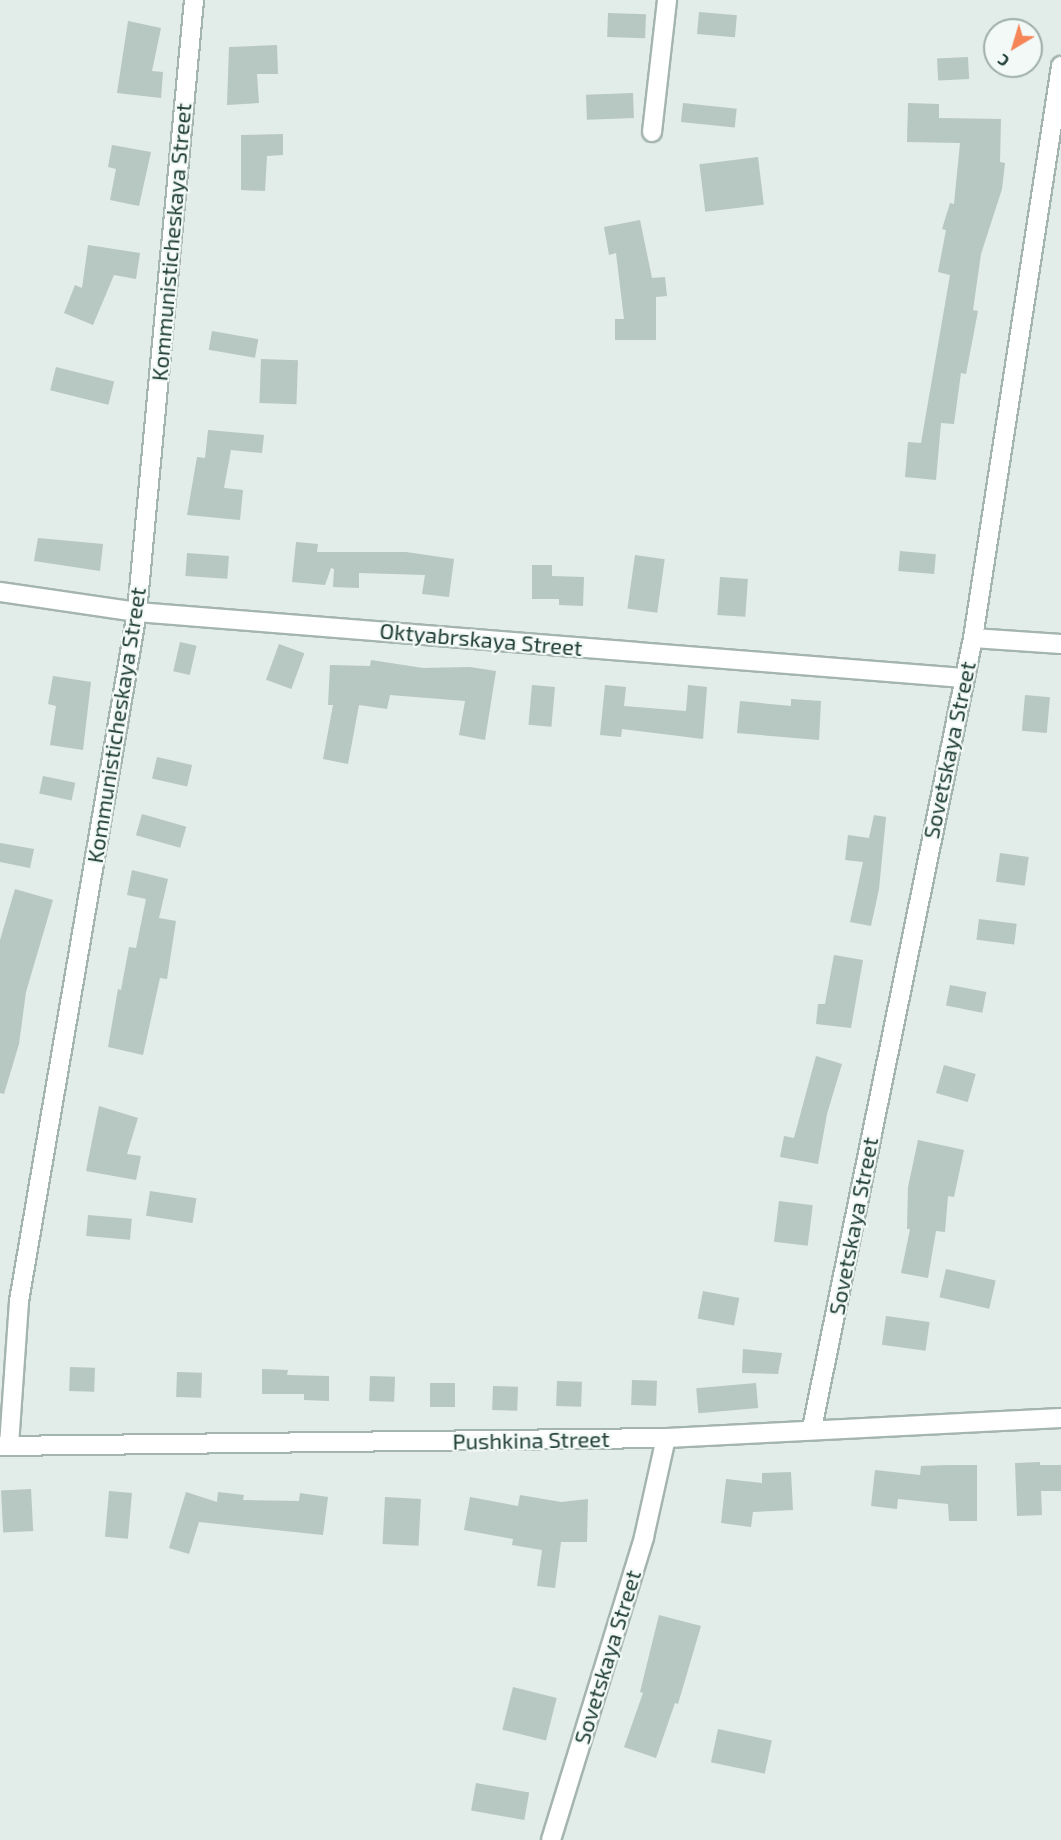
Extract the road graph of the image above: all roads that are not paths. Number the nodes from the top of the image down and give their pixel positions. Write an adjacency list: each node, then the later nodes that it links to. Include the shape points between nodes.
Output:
1 (194, 0): 6 (street, Kommunisticheskaya Street)
2 (668, 0): 4 (street)
3 (1061, 66): 7 (street, Sovetskaya Street)
4 (652, 132)
5 (0, 592): 6 (street, Oktyabrskaya Street)
6 (137, 612): 9 (street, Oktyabrskaya Street); 13 (street, Kommunisticheskaya Street, via 19,1301)
7 (973, 638): 8 (street); 9 (street, Sovetskaya Street)
8 (1061, 644)
9 (963, 678): 11 (street, Sovetskaya Street)
10 (1061, 1418): 11 (street, Pushkina Street)
11 (812, 1428): 12 (street, Pushkina Street)
12 (666, 1438): 13 (street, Pushkina Street); 14 (street, Sovetskaya Street, via 644,1537)
13 (4, 1446)
14 (551, 1840)

